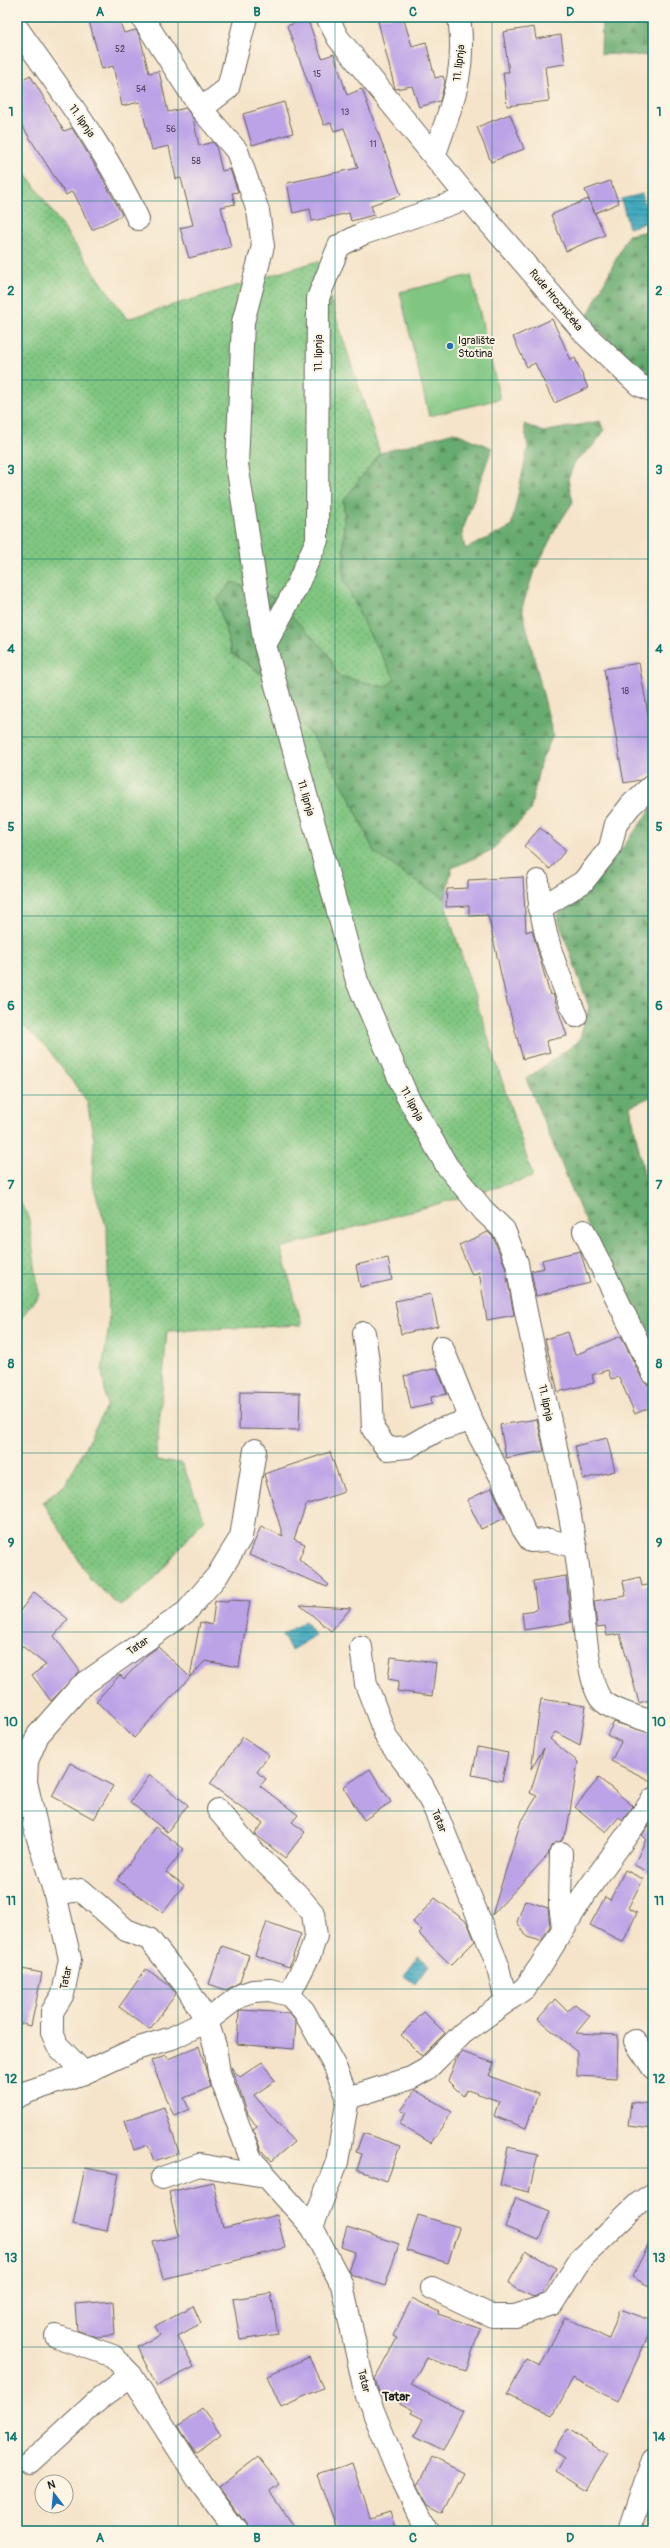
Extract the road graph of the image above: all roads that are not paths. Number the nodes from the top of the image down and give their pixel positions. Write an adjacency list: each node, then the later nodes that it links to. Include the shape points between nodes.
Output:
1 (142, 17): 6 (street, 11. lipnja)
2 (246, 17): 6 (street, via 228,88)
3 (327, 17): 7 (street, via 338,38)
4 (459, 17): 7 (street, 11. lipnja, via 463,45 461,66 454,98)
5 (17, 28): 9 (street, 11. lipnja, via 107,158 123,184)
6 (201, 109): 11 (street, 11. lipnja, via 237,151 258,211 263,246 243,322 236,464)
7 (435, 154): 8 (street)
8 (468, 198): 10 (street, Rude Hrozničeka, via 587,336 639,385); 11 (street, 11. lipnja, via 362,234 339,246 318,298 317,540 296,588)
9 (138, 219)
10 (653, 391)
11 (265, 645): 22 (street, 11. lipnja, via 357,981 407,1096 446,1166 484,1211 504,1230 517,1263)
12 (653, 785): 14 (street, via 616,824 610,848 583,882)
13 (538, 881): 14 (street)
14 (539, 910): 15 (street, via 553,964)
15 (576, 1016)
16 (584, 1231): 19 (street)
17 (364, 1333): 20 (street, via 371,1384 373,1429 387,1449 408,1448 438,1430)
18 (442, 1347): 20 (street)
19 (653, 1373)
20 (471, 1420): 22 (street, via 531,1541 549,1540)
21 (255, 1450): 28 (street, Tatar, via 241,1537 217,1576 186,1612 81,1686 38,1735 27,1761 26,1782)
22 (576, 1547): 24 (street, 11. lipnja, via 589,1660 601,1699 623,1712)
23 (361, 1648): 33 (street, Tatar, via 366,1684 387,1739 422,1786 435,1810 497,1963)
24 (653, 1722)
25 (17, 1785): 28 (street, Tatar)
26 (653, 1799): 31 (street)
27 (218, 1810): 32 (street, via 252,1851 313,1913 316,1936)
28 (39, 1838): 30 (street, Tatar)
29 (561, 1853): 31 (street, via 560,1906)
30 (55, 1894): 34 (street, Tatar, via 81,1890 112,1920 126,1930 149,1940 186,1986); 37 (street, Tatar, via 70,1959 64,1994 52,2012 52,2032 57,2045)
31 (563, 1927): 33 (street, via 525,1988)
32 (289, 1996): 34 (street, via 270,1990 240,1994); 39 (street, via 304,2011 334,2065)
33 (506, 2001): 39 (street, via 463,2033 427,2069 412,2078)
34 (207, 2020): 37 (street, via 172,2038 136,2049); 40 (street, Tatar, via 221,2080 251,2159)
35 (635, 2041): 36 (street)
36 (653, 2068)
37 (84, 2073): 38 (street)
38 (17, 2097)
39 (348, 2098): 43 (street, via 337,2162)
40 (265, 2176): 41 (street, via 199,2165); 43 (street, Tatar)
41 (162, 2178)
42 (653, 2194): 44 (street, via 639,2203 580,2260 552,2304 515,2316 492,2316)
43 (312, 2227): 50 (street, Tatar, via 342,2285 365,2391 399,2474)
44 (432, 2288)
45 (56, 2336): 46 (street, via 113,2356)
46 (131, 2375): 48 (street, via 96,2402); 49 (street, via 199,2481)
47 (653, 2459): 51 (street)
48 (31, 2462)
49 (236, 2531)
50 (427, 2531)
51 (630, 2531)

